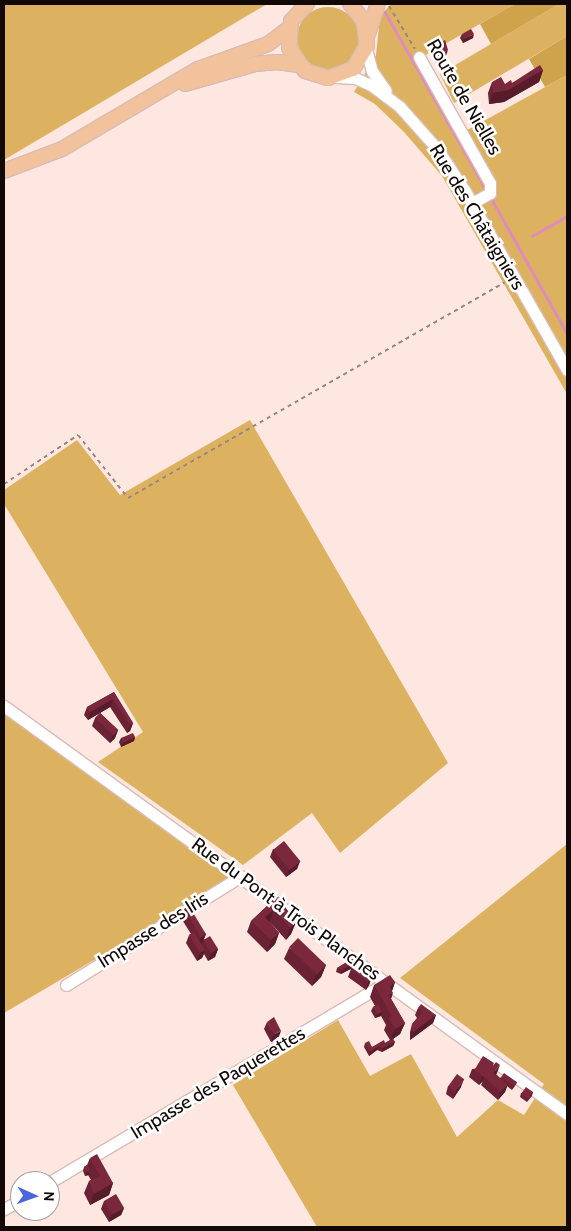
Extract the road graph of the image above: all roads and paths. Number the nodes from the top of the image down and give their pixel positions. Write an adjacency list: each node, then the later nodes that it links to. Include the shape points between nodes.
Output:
1 (306, 4): 5 (main road)
2 (350, 4): 6 (main road, via 362,17)
3 (378, 4): 6 (main road)
4 (388, 4): 8 (path, Route de Nielles)
5 (293, 16): 9 (main road, via 290,48); 11 (main road, via 274,41 211,62)
6 (368, 35): 7 (main road)
7 (366, 49): 10 (main road, via 353,69); 12 (street, via 376,77)
8 (419, 57): 14 (street, Route de Nielles, via 489,180)
9 (299, 65): 10 (main road, via 316,76); 11 (main road, via 277,62 239,66)
10 (336, 77): 12 (street, Rue des Châtaigniers, via 365,81)
11 (156, 95): 13 (main road, via 67,146)
12 (400, 108): 14 (street, Rue des Châtaigniers)
13 (4, 171)
14 (481, 198): 15 (street, Rue des Châtaigniers)
15 (514, 276): 16 (street, Rue des Châtaigniers); 17 (path, via 128,498 78,435)
16 (567, 370)
17 (4, 484)
18 (4, 706): 19 (street, Rue du Pont à Trois Planches)
19 (241, 876): 20 (street, Rue du Pont à Trois Planches); 21 (street, Impasse des Iris)
20 (386, 982): 22 (street, Rue du Pont à Trois Planches); 23 (street, Impasse des Paquerettes)
21 (66, 985)
22 (567, 1114)
23 (60, 1176)

